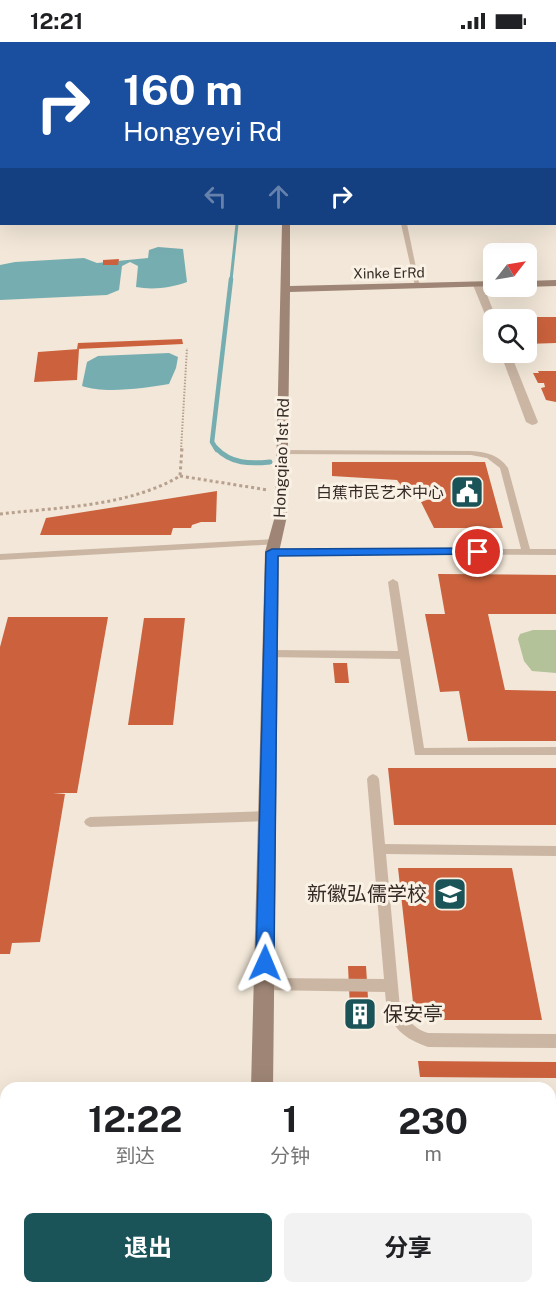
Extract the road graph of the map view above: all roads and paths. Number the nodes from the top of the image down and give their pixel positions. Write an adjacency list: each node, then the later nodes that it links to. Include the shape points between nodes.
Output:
1 (286, 225): 8 (street, Hongqiao 1st Rd)
2 (404, 225): 7 (lane)
3 (556, 283): 4 (street)
4 (537, 284)
5 (478, 285): 6 (street, Xinke ErRd); 7 (street, Xinke ErRd); 9 (street)
6 (483, 285)
7 (418, 286): 8 (street, Xinke ErRd)
8 (286, 289): 13 (street, Hongqiao 1st Rd)
9 (488, 309)
10 (187, 348): 14 (path)
11 (509, 363): 12 (street)
12 (532, 422)
13 (281, 452): 15 (street, Hongqiao 1st Rd); 18 (lane, via 488,455 504,468)
14 (180, 476): 15 (path); 16 (path, via 154,490)
15 (281, 490): 17 (street, Hongqiao 1st Rd)
16 (0, 514)
17 (273, 547): 18 (lane); 20 (lane); 22 (street, Hongqiao 1st Rd)
18 (526, 552): 19 (lane)
19 (556, 552)
20 (0, 557)
21 (393, 582): 23 (lane)
22 (270, 654): 23 (lane); 26 (street, Hongqiao 1st Rd)
23 (404, 655): 24 (lane, via 419,752)
24 (556, 751)
25 (373, 779): 28 (lane)
26 (267, 816): 27 (lane); 30 (street, Hongqiao 1st Rd)
27 (90, 822)
28 (379, 849): 29 (lane); 31 (lane)
29 (556, 850)
30 (264, 984): 31 (lane); 33 (street, Hongqiao 1st Rd)
31 (392, 986): 32 (lane, via 393,1010 417,1037)
32 (556, 1041)
33 (262, 1082)

